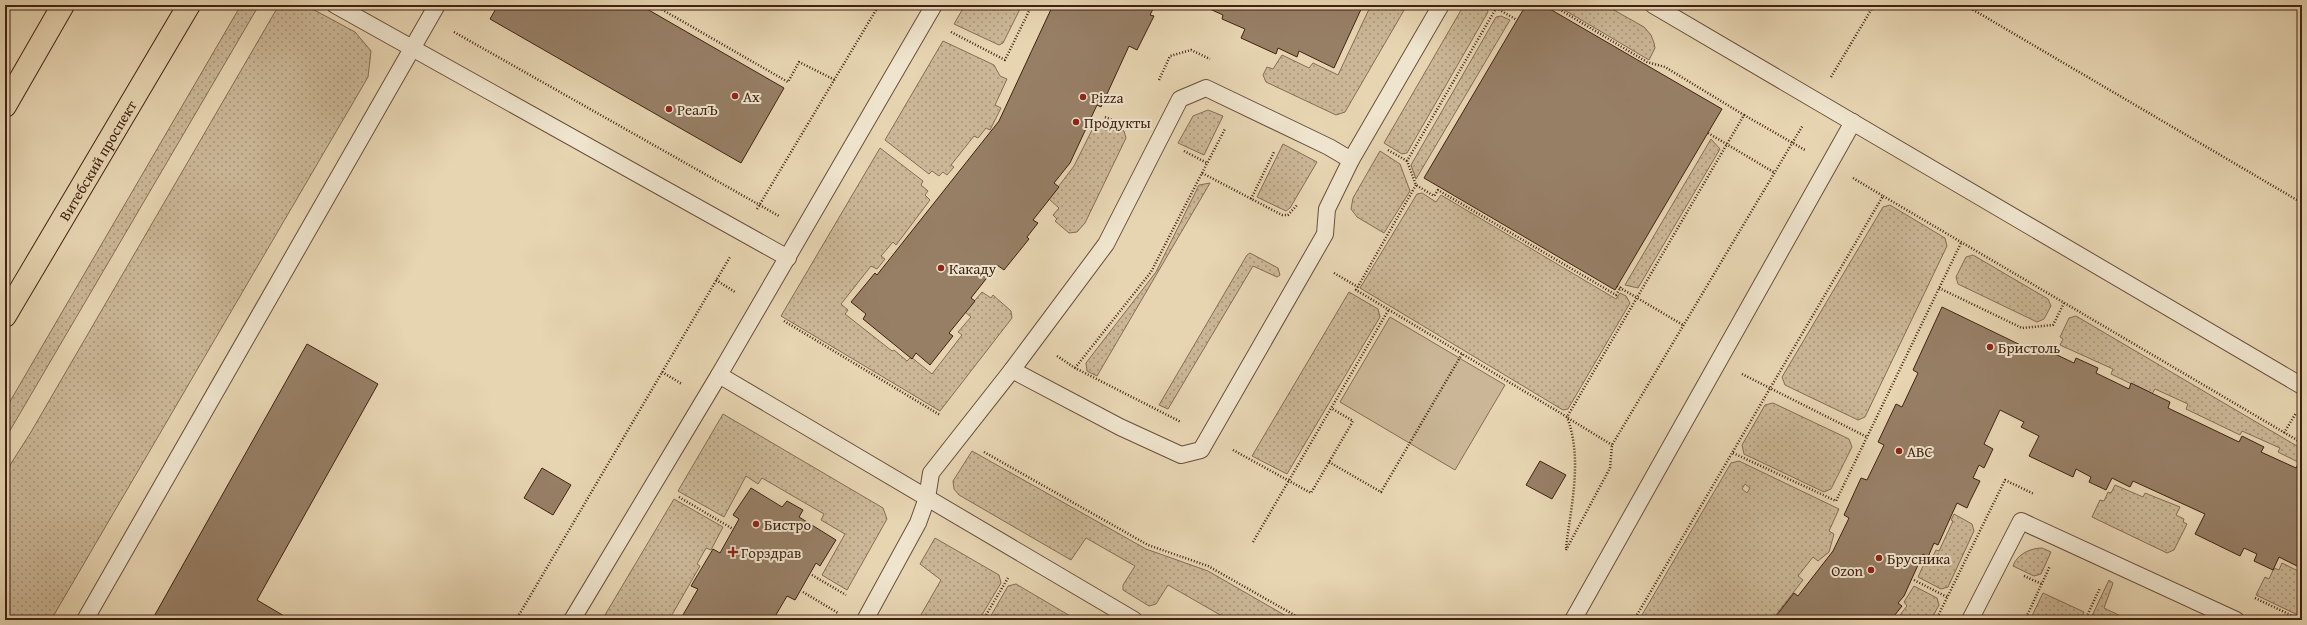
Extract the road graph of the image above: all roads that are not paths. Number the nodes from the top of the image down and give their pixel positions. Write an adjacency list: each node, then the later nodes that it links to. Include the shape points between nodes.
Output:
1 (63, 5): 9 (main road)
2 (189, 5): 13 (main road, Витебский проспект)
3 (336, 5): 8 (lane)
4 (437, 5): 8 (lane)
5 (934, 5): 12 (lane)
6 (1441, 5): 11 (lane)
7 (1652, 5): 10 (lane)
8 (412, 47): 12 (lane); 18 (lane)
9 (5, 106)
10 (1853, 122): 16 (lane); 22 (lane)
11 (1351, 160): 14 (lane, via 1206,88 1180,99 1106,244); 14 (lane, via 1327,209 1325,234 1201,450 1181,456)
12 (788, 258): 15 (lane)
13 (5, 316)
14 (1012, 370): 17 (lane, via 931,473)
15 (719, 375): 17 (lane); 19 (lane)
16 (2302, 386)
17 (927, 498): 20 (lane, via 918,523); 21 (lane)
18 (84, 620)
19 (572, 620)
20 (865, 620)
21 (1134, 620)
22 (1573, 620)
23 (1970, 620): 24 (lane, via 2021,521)
24 (2236, 620)

